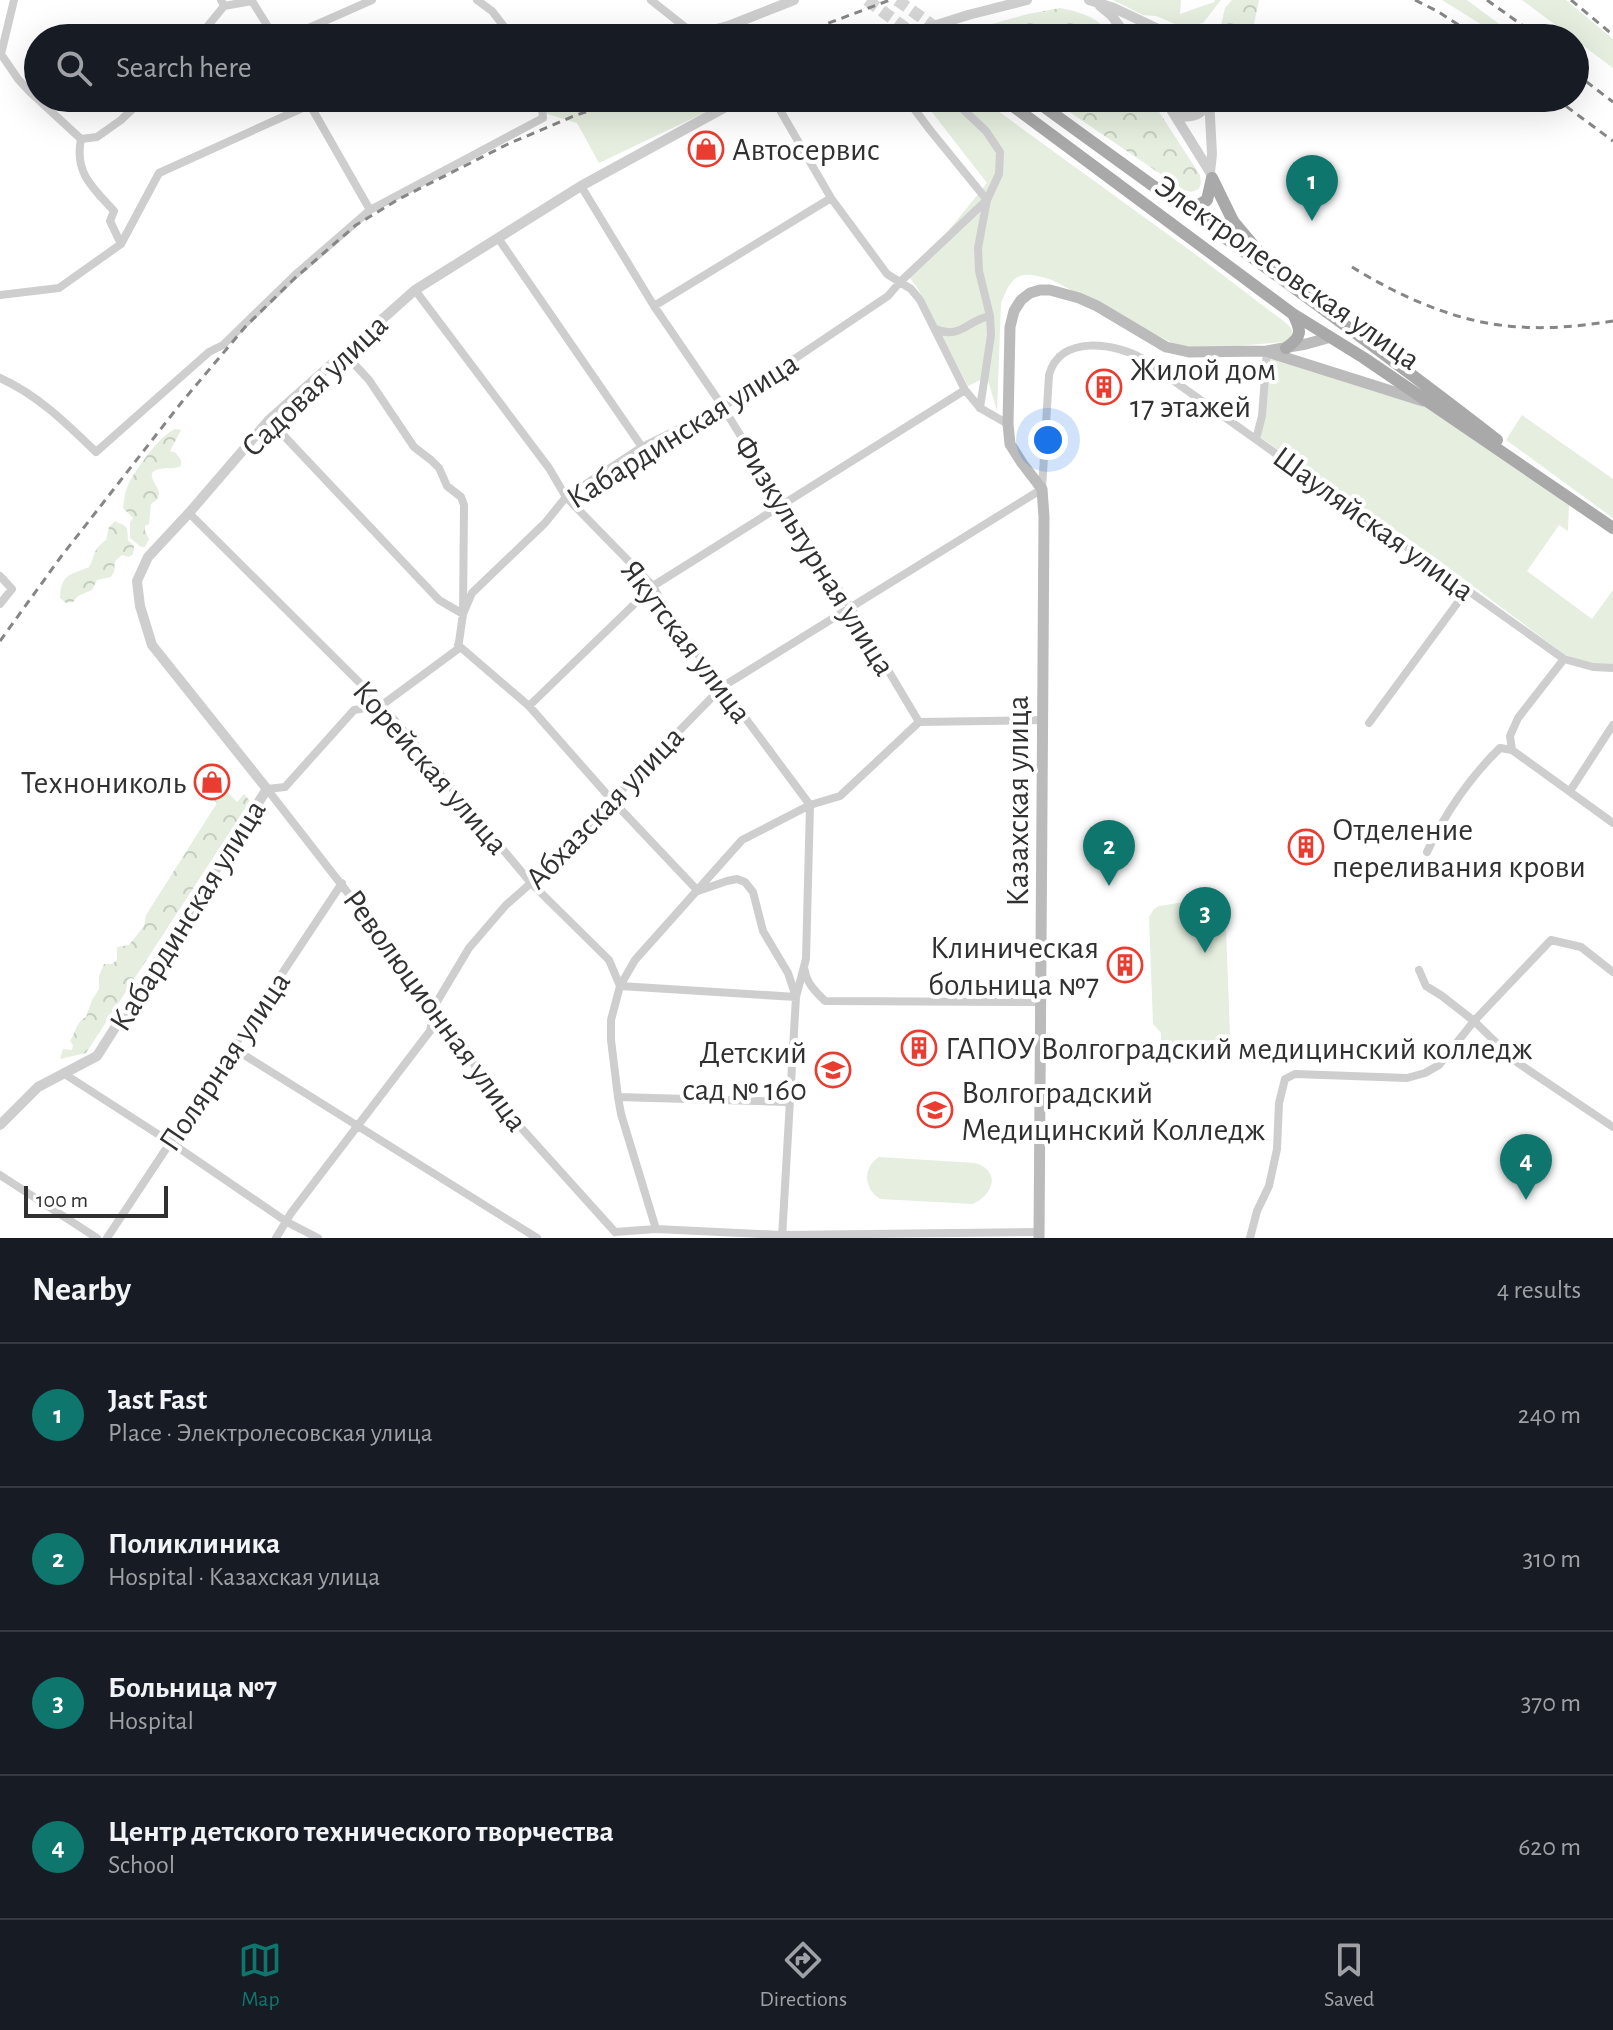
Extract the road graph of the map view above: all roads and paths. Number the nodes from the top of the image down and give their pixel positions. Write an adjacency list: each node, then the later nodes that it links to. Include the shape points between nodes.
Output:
1 (14, 0): 19 (street, via 1,54)
2 (372, 0): 12 (street)
3 (477, 0): 13 (street)
4 (651, 0): 14 (street)
5 (794, 0): 15 (street)
6 (1027, 0): 16 (street)
7 (1090, 0): 17 (street); 18 (street)
8 (252, 1): 9 (street); 11 (street)
9 (222, 3): 10 (street)
10 (208, 24)
11 (266, 24)
12 (318, 24)
13 (501, 24)
14 (687, 24)
15 (734, 24)
16 (940, 24)
17 (1118, 24)
18 (1149, 24)
19 (24, 85)
20 (53, 112): 34 (street)
21 (129, 112): 34 (street, via 97,137)
22 (285, 112): 42 (street, via 159,173)
23 (314, 112): 40 (street)
24 (542, 112): 40 (street, via 543,118)
25 (715, 112): 36 (street, Садовая улица)
26 (781, 112): 37 (street)
27 (916, 112): 38 (street)
28 (966, 112): 38 (street, via 1000,152 999,174)
29 (1021, 112): 48 (main road, Электролесовская улица)
30 (1051, 112): 39 (main road, Электролесовская улица)
31 (1202, 112): 33 (street, via 1190,117)
32 (1210, 112): 35 (street)
33 (1174, 114): 35 (street)
34 (81, 139): 42 (street, via 77,155 86,180 114,211 110,221)
35 (1211, 175): 39 (main road, via 1207,200 1197,206); 43 (main road, via 1233,221)
36 (581, 186): 41 (street, Садовая улица); 47 (street, Физкультурная улица)
37 (831, 198): 44 (street, via 887,274); 47 (street)
38 (987, 200): 44 (street, Кабардинская улица); 49 (street, via 978,248)
39 (1178, 205): 43 (main road, Электролесовская улица)
40 (370, 210): 56 (street, via 96,452 52,410)
41 (498, 238): 45 (street, Садовая улица); 64 (street)
42 (121, 244): 46 (street, via 59,288)
43 (1276, 273): 50 (main road, Электролесовская улица)
44 (900, 282): 51 (street, via 920,300); 59 (street, Кабардинская улица, via 888,296)
45 (415, 290): 55 (street, Садовая улица); 67 (street, Якутская улица)
46 (0, 295)
47 (654, 306): 59 (street, Физкультурная улица)
48 (1293, 314): 52 (main road, Электролесовская улица); 53 (main road, via 1299,335)
49 (990, 316): 51 (street, via 952,334); 60 (street)
50 (1343, 323): 52 (main road); 65 (main road, Электролесовская улица)
51 (935, 329): 57 (street)
52 (1331, 337): 53 (main road); 58 (main road, Электролесовская улица)
53 (1286, 348): 54 (main road)
54 (1267, 351): 58 (main road); 62 (main road, via 1177,350 1079,298 1040,290 1021,300 1010,327); 63 (street, Шауляйская улица)
55 (344, 353): 61 (street, Садовая улица); 76 (street, via 414,447 461,497)
56 (0, 378)
57 (965, 390): 60 (street); 68 (street)
58 (1435, 405): 65 (main road, Электролесовская улица)
59 (723, 407): 64 (street, Кабардинская улица); 68 (street, Физкультурная улица)
60 (980, 408): 62 (street)
61 (269, 420): 69 (street, Садовая улица); 76 (street, via 439,600)
62 (1008, 424): 66 (main road, via 1010,444)
63 (1256, 439): 66 (street, via 1132,353 1102,346 1076,348 1062,354 1049,375); 73 (street, Шауляйская улица)
64 (642, 447): 67 (street, Кабардинская улица)
65 (1549, 483): 70 (main road, Электролесовская улица)
66 (1042, 489): 75 (street, Абхазская улица); 83 (main road, Казахская улица)
67 (566, 497): 72 (street, Якутская улица); 76 (street, Кабардинская улица, via 472,593)
68 (783, 505): 72 (street); 75 (street, Физкультурная улица)
69 (189, 513): 81 (street, Корейская улица); 88 (street, Садовая улица, via 148,557 137,581 140,606 152,645)
70 (1613, 528)
71 (0, 576): 74 (street, via 12,589)
72 (653, 586): 80 (street, Якутская улица); 82 (street)
73 (1467, 590): 78 (street, Шауляйская улица); 85 (street)
74 (0, 604)
75 (851, 608): 80 (street, Абхазская улица); 84 (street, Физкультурная улица)
76 (463, 614): 77 (street, Кабардинская улица)
77 (458, 645): 81 (street, Кабардинская улица); 82 (street)
78 (1564, 659): 79 (street); 87 (street, via 1518,718 1510,736)
79 (1613, 668)
80 (722, 687): 90 (street, Абхазская улица); 91 (street, Якутская улица)
81 (382, 705): 88 (street, Кабардинская улица, via 354,710 285,787); 95 (street, Корейская улица)
82 (529, 706): 90 (street)
83 (1043, 720): 84 (street); 102 (main road, Казахская улица)
84 (919, 722): 91 (street, via 840,796)
85 (1369, 723)
86 (1613, 725): 89 (street)
87 (1512, 750): 89 (street); 93 (street, via 1500,748 1484,763)
88 (267, 789): 94 (street, Революционная улица); 106 (street, Кабардинская улица, via 97,1056)
89 (1570, 791): 92 (street)
90 (611, 799): 95 (street, Абхазская улица); 96 (street)
91 (810, 805): 96 (street, via 742,840); 97 (street)
92 (1613, 823)
93 (1427, 852)
94 (342, 883): 103 (street, Революционная улица); 105 (street, Полярная улица)
95 (531, 883): 100 (street, Корейская улица, via 609,960); 103 (street, Абхазская улица, via 469,948)
96 (698, 891): 100 (street, via 635,960); 101 (street, via 737,879 745,882)
97 (804, 967): 101 (street); 102 (street, via 806,979 825,1001)
98 (1419, 970): 104 (street, via 1426,986)
99 (1613, 972): 104 (street, via 1581,947 1551,940)
100 (620, 986): 101 (street); 107 (street, via 611,1020)
101 (796, 997): 108 (street)
102 (1041, 1002): 117 (main road, Казахская улица)
103 (435, 1005): 111 (street, Абхазская улица, via 430,1031); 116 (street, Революционная улица, via 488,1091)
104 (1474, 1021): 109 (street, via 1515,1061); 124 (street, via 1439,1065 1425,1073 1407,1078 1295,1074 1285,1079 1269,1186)
105 (233, 1048): 111 (street); 112 (street, Полярная улица)
106 (63, 1073): 110 (street, Кабардинская улица, via 38,1087); 112 (street)
107 (618, 1097): 108 (street); 115 (street)
108 (789, 1102): 118 (street)
109 (1612, 1122)
110 (0, 1125)
111 (357, 1126): 114 (street, Абхазская улица); 123 (street)
112 (170, 1142): 114 (street); 120 (street, Полярная улица)
113 (0, 1175): 119 (street)
114 (287, 1222): 121 (street, Абхазская улица); 122 (street)
115 (656, 1229): 116 (street, Революционная улица); 118 (street, Революционная улица)
116 (613, 1235)
117 (1039, 1235): 118 (street, Революционная улица)
118 (782, 1236)
119 (97, 1238)
120 (107, 1238)
121 (276, 1238)
122 (318, 1238)
123 (537, 1238)
124 (1250, 1238)

